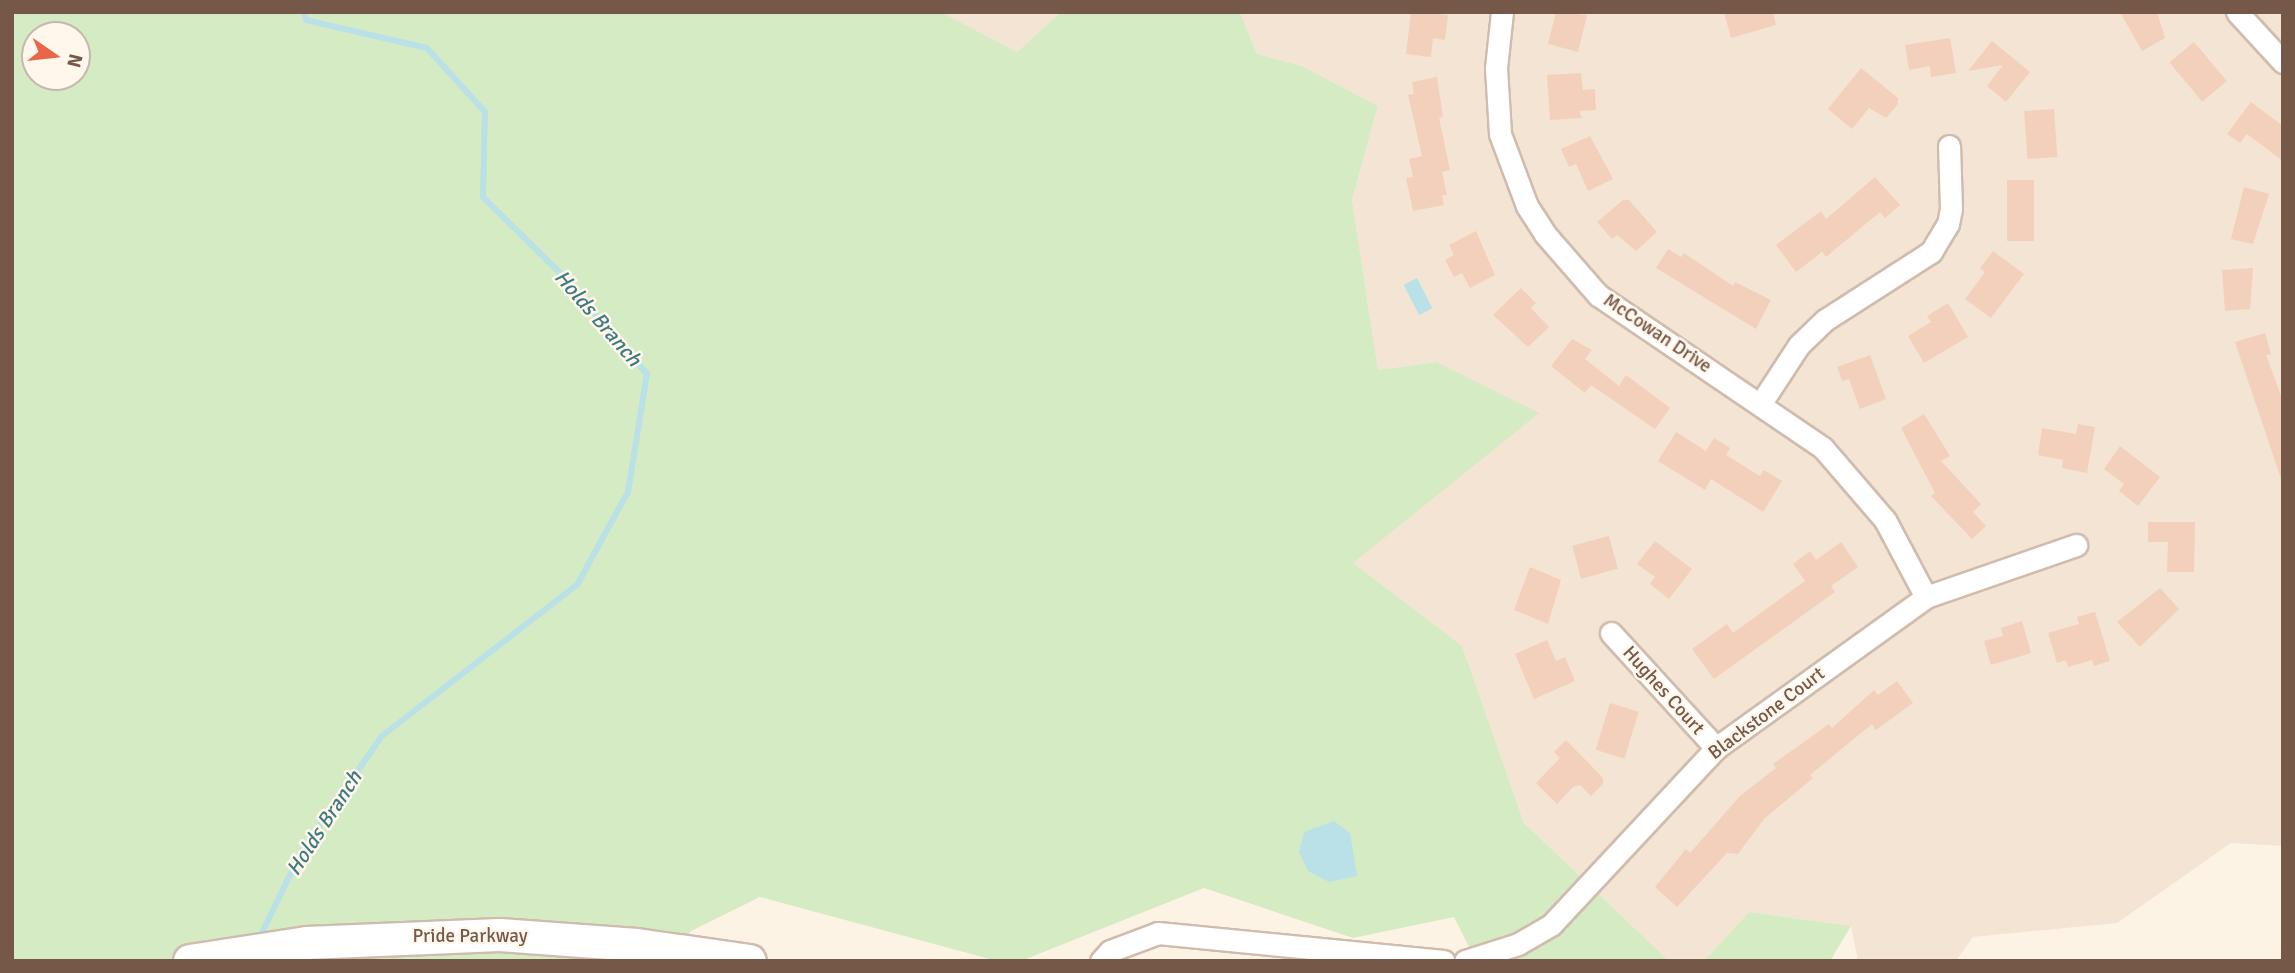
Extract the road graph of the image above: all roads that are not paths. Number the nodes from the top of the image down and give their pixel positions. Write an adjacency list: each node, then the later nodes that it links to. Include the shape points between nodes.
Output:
1 (1502, 12): 5 (street, McCowan Drive, via 1496,68 1500,134 1527,206 1545,234 1598,295)
2 (2237, 12): 3 (street)
3 (2283, 62)
4 (1950, 146): 5 (street, via 1951,208 1948,224 1931,251 1825,320 1799,345)
5 (1761, 403): 7 (street, McCowan Drive, via 1823,448 1857,483 1885,520)
6 (2076, 545): 7 (street, Blackstone Court)
7 (1926, 597): 9 (street, Blackstone Court)
8 (1611, 633): 9 (street, Hughes Court)
9 (1716, 748): 14 (street, Blackstone Court, via 1552,923 1518,944)
10 (190, 961): 11 (main road, Pride Parkway, via 307,943 433,935 624,943)
11 (750, 961)
12 (1101, 961): 13 (street, via 1139,937 1158,933)
13 (1444, 961)
14 (1465, 961)

